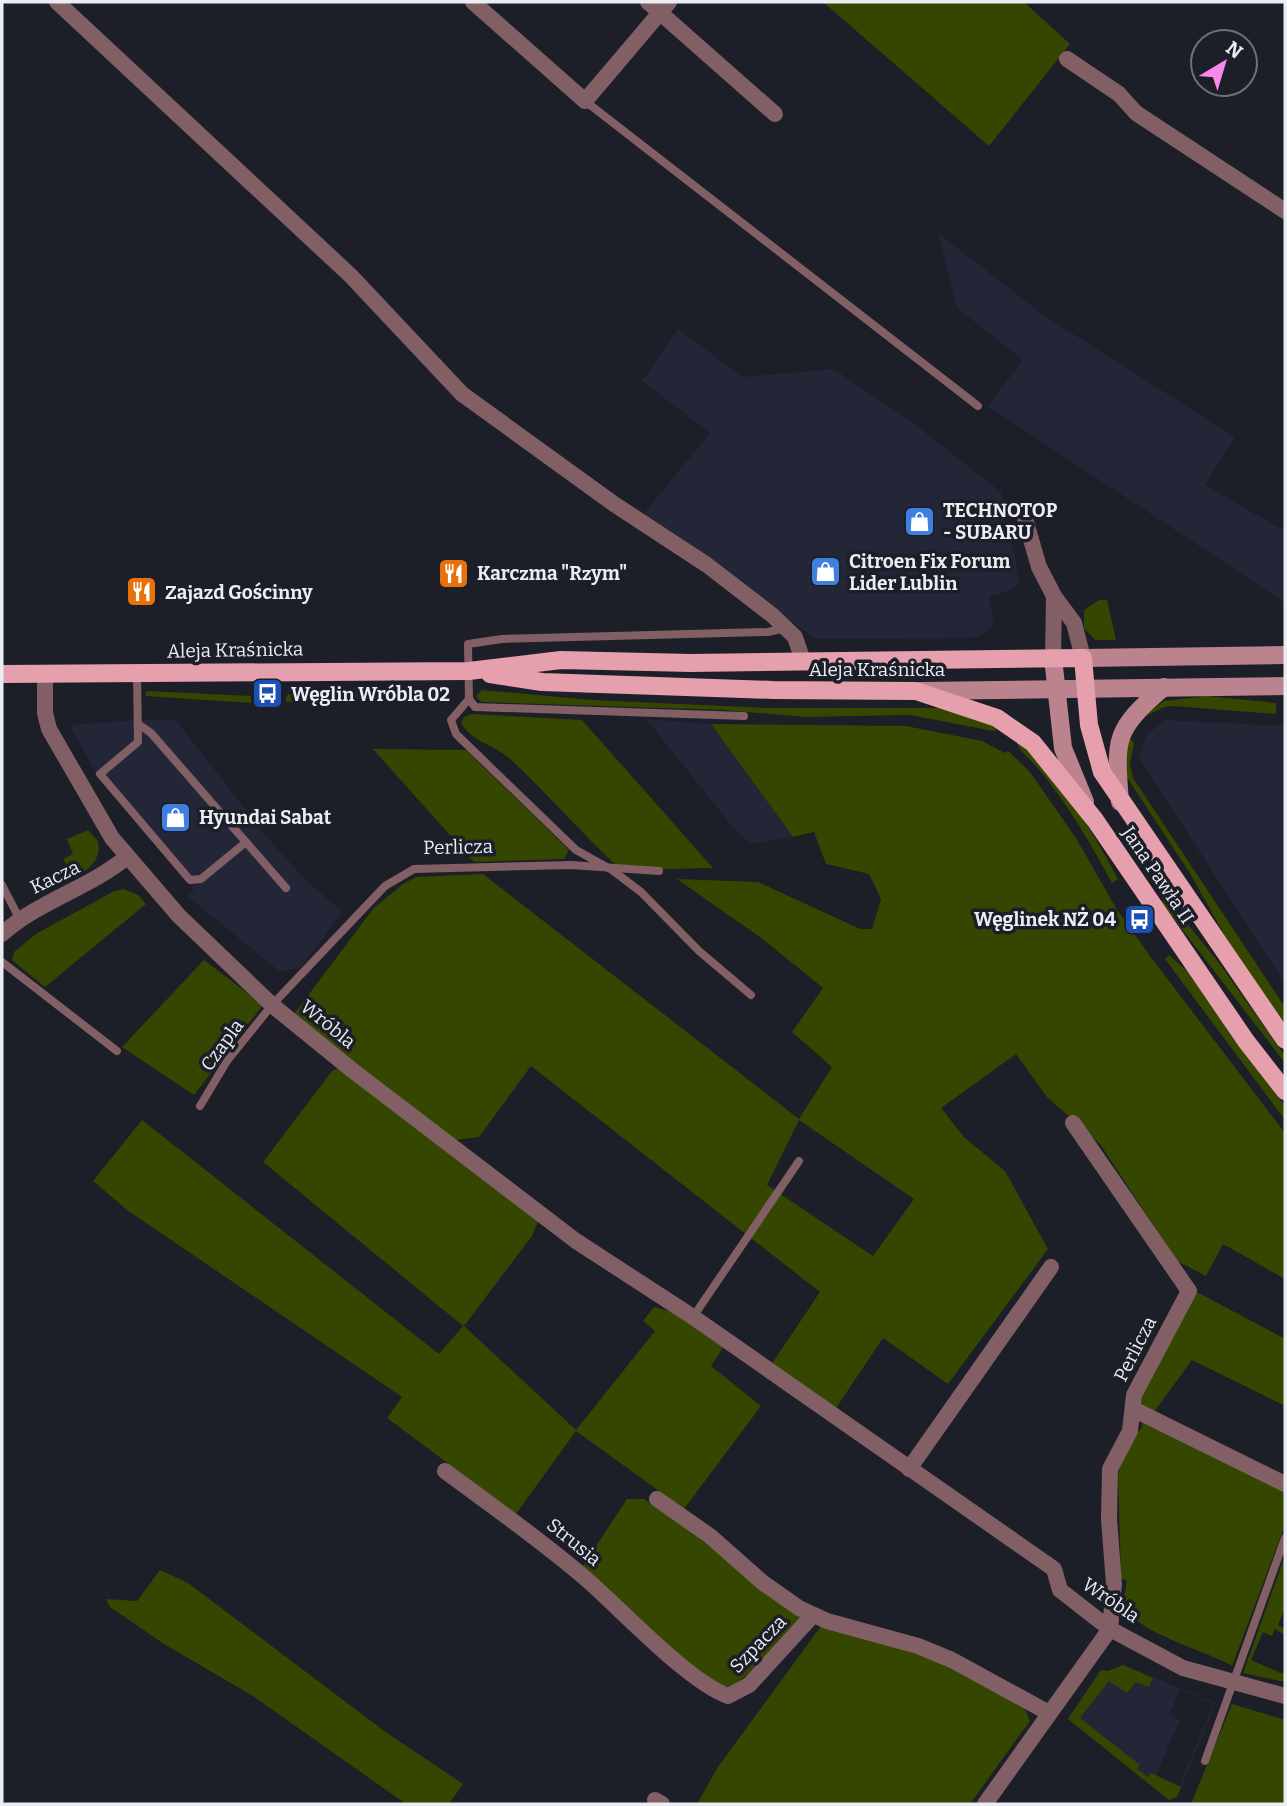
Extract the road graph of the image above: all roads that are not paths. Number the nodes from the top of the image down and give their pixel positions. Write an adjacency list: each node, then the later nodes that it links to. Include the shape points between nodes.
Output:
1 (57, 2): 11 (street, via 351,276 462,394 614,505 707,565)
2 (473, 2): 5 (street)
3 (658, 5): 5 (street); 6 (street)
4 (1068, 59): 7 (street, via 1119,94 1136,113)
5 (585, 101): 8 (lane)
6 (775, 114)
7 (1285, 211)
8 (978, 406)
9 (1023, 512): 10 (street)
10 (1054, 596): 13 (street); 14 (street, via 1074,623)
11 (788, 628): 15 (street); 16 (lane, via 502,639 468,644)
12 (1285, 655): 14 (main road, Aleja Kraśnicka)
13 (1053, 658): 14 (main road, Aleja Kraśnicka); 15 (main road, Aleja Kraśnicka); 23 (main road, Jana Pawła II)
14 (1083, 658): 22 (main road, Jana Pawła II)
15 (803, 661): 16 (main road, Aleja Kraśnicka, via 561,660)
16 (469, 671): 17 (main road, Aleja Kraśnicka); 24 (main road, Aleja Kraśnicka, via 542,682); 25 (lane)
17 (137, 672): 18 (main road, Aleja Kraśnicka); 27 (lane)
18 (44, 673): 19 (main road, Aleja Kraśnicka); 31 (street, Wróbla, via 48,729)
19 (2, 674)
20 (1285, 685): 21 (main road, Aleja Kraśnicka)
21 (1164, 687): 22 (main road, Aleja Kraśnicka); 28 (main road, via 1138,710 1120,737 1116,753)
22 (1085, 688): 23 (main road, Aleja Kraśnicka); 28 (main road, Jana Pawła II, via 1092,745)
23 (1055, 689): 24 (main road, Aleja Kraśnicka); 29 (main road, Jana Pawła II, via 1063,748)
24 (916, 691): 29 (main road, via 976,709 1015,729 1039,750)
25 (469, 699): 26 (lane, via 471,705 483,708); 32 (lane, via 451,720 456,734 576,850)
26 (744, 716)
27 (138, 724): 30 (lane); 30 (lane, via 138,742 100,774 190,880 201,879)
28 (1120, 802): 41 (main road, Jana Pawła II)
29 (1095, 820): 43 (main road, Jana Pawła II)
30 (246, 842): 35 (lane)
31 (127, 857): 36 (street, Kacza, via 103,876); 40 (street, Wróbla, via 179,916)
32 (612, 870): 33 (lane, Perlicza); 39 (lane); 40 (lane, Perlicza, via 571,865 414,869 386,886)
33 (659, 871)
34 (2, 886): 36 (lane)
35 (286, 888)
36 (19, 918): 37 (street, Kacza)
37 (2, 934)
38 (2, 962): 42 (lane)
39 (751, 995)
40 (272, 1005): 44 (lane, Czapla, via 227,1061); 48 (street, Wróbla, via 576,1241)
41 (1285, 1040)
42 (117, 1051)
43 (1285, 1091)
44 (200, 1106)
45 (1073, 1123): 49 (street, Perlicza, via 1189,1290 1140,1381)
46 (799, 1161): 48 (lane)
47 (1051, 1267): 50 (street)
48 (693, 1317): 50 (street, Wróbla)
49 (1133, 1409): 52 (street); 56 (street, Perlicza, via 1130,1431 1110,1469 1114,1584)
50 (909, 1469): 56 (street, Wróbla, via 1054,1569 1060,1590)
51 (445, 1471): 58 (street, Strusia, via 549,1547 669,1654)
52 (1285, 1484)
53 (657, 1499): 55 (street, via 710,1536 762,1582)
54 (1285, 1538): 57 (lane)
55 (813, 1615): 58 (street, Szpacza, via 749,1685); 60 (street, via 952,1660)
56 (1110, 1629): 57 (street, Wróbla, via 1183,1668); 60 (street)
57 (1233, 1683): 59 (street, Wróbla); 61 (lane)
58 (728, 1696)
59 (1285, 1696)
60 (1049, 1713): 62 (street)
61 (1205, 1761)
62 (985, 1804)

